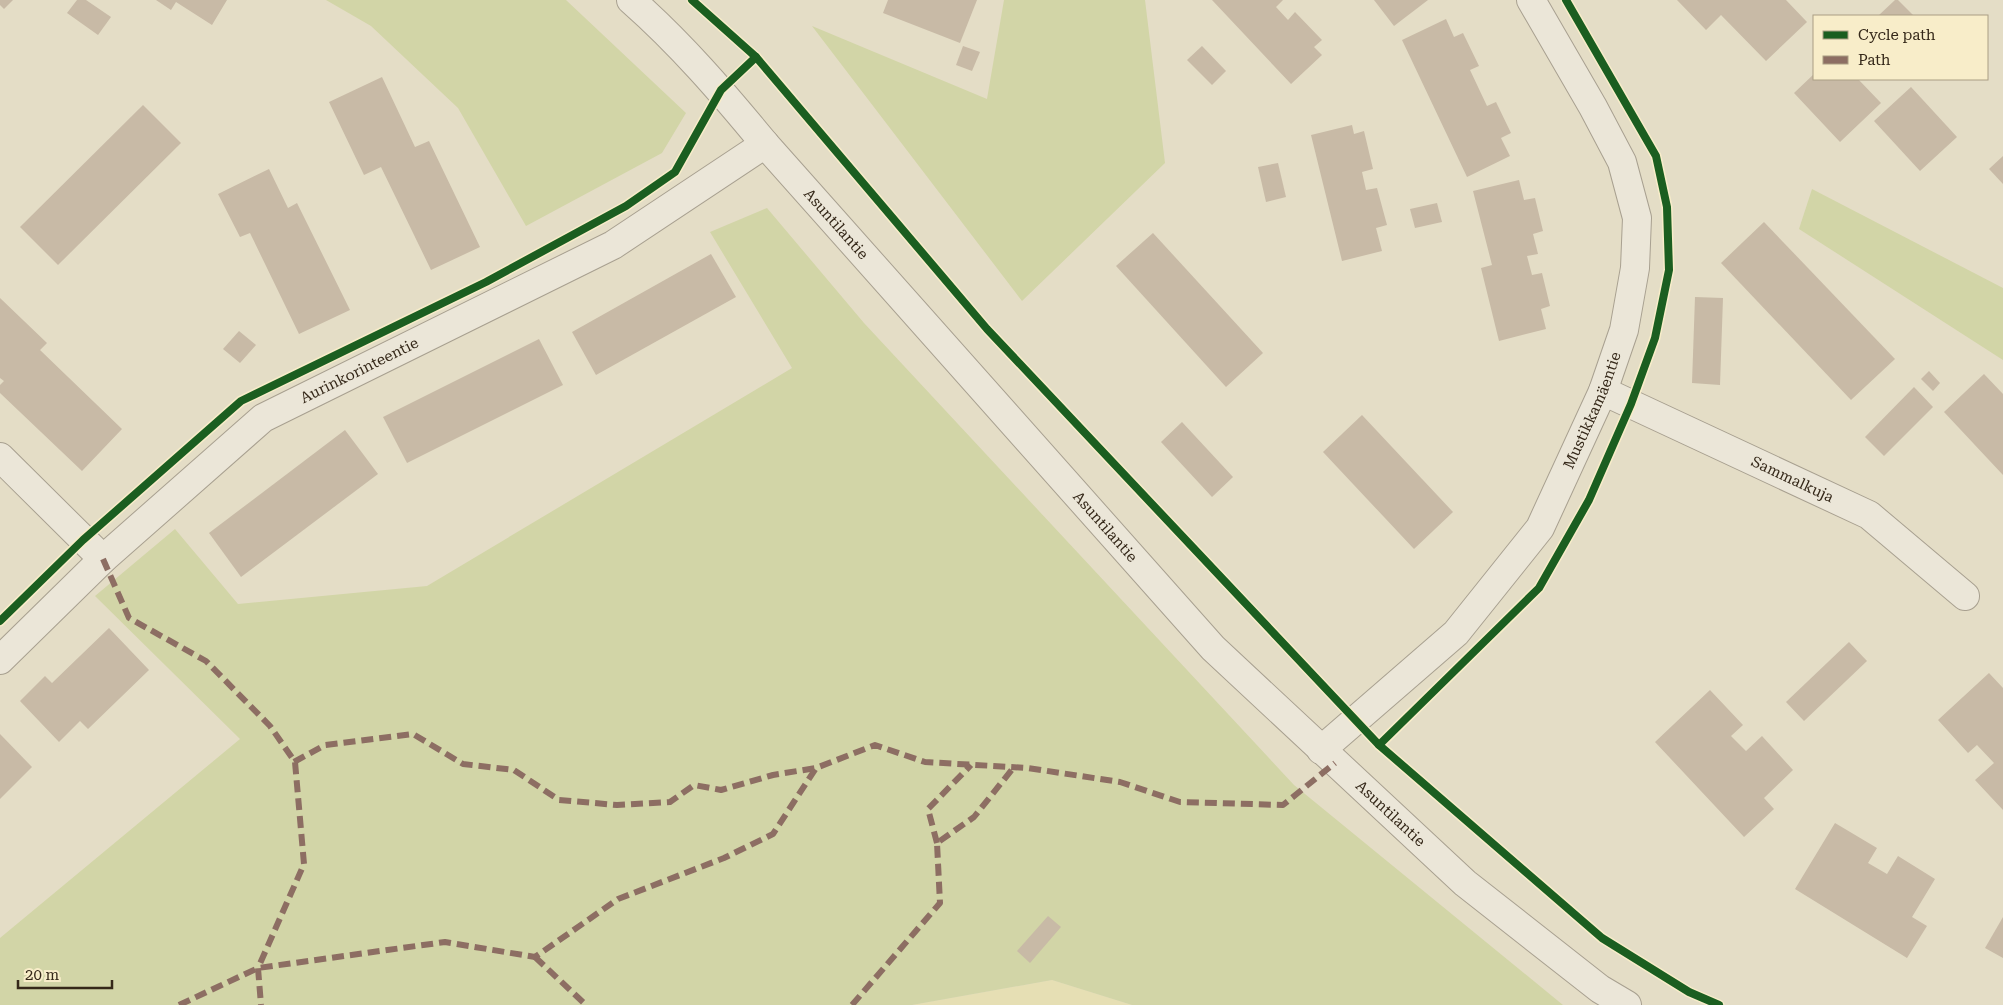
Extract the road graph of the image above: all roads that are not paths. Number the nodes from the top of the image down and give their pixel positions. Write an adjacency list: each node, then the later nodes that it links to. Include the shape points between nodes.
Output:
1 (631, 0): 3 (street, Asuntilantie, via 671,36)
2 (1531, 0): 4 (street, Mustikkamäentie, via 1594,107 1622,162 1636,218 1635,268 1624,330)
3 (766, 144): 6 (street, Aurinkorinteentie, via 613,244 263,418); 9 (street, Asuntilantie, via 1212,648)
4 (1603, 391): 7 (street, Sammalkuja, via 1869,515); 9 (street, Mustikkamäentie, via 1540,528 1456,633)
5 (0, 457): 6 (street)
6 (103, 559): 8 (street, Aurinkorinteentie)
7 (1964, 596)
8 (0, 660)
9 (1321, 750): 10 (street, Asuntilantie, via 1465,883 1600,989)
10 (1626, 1005)

